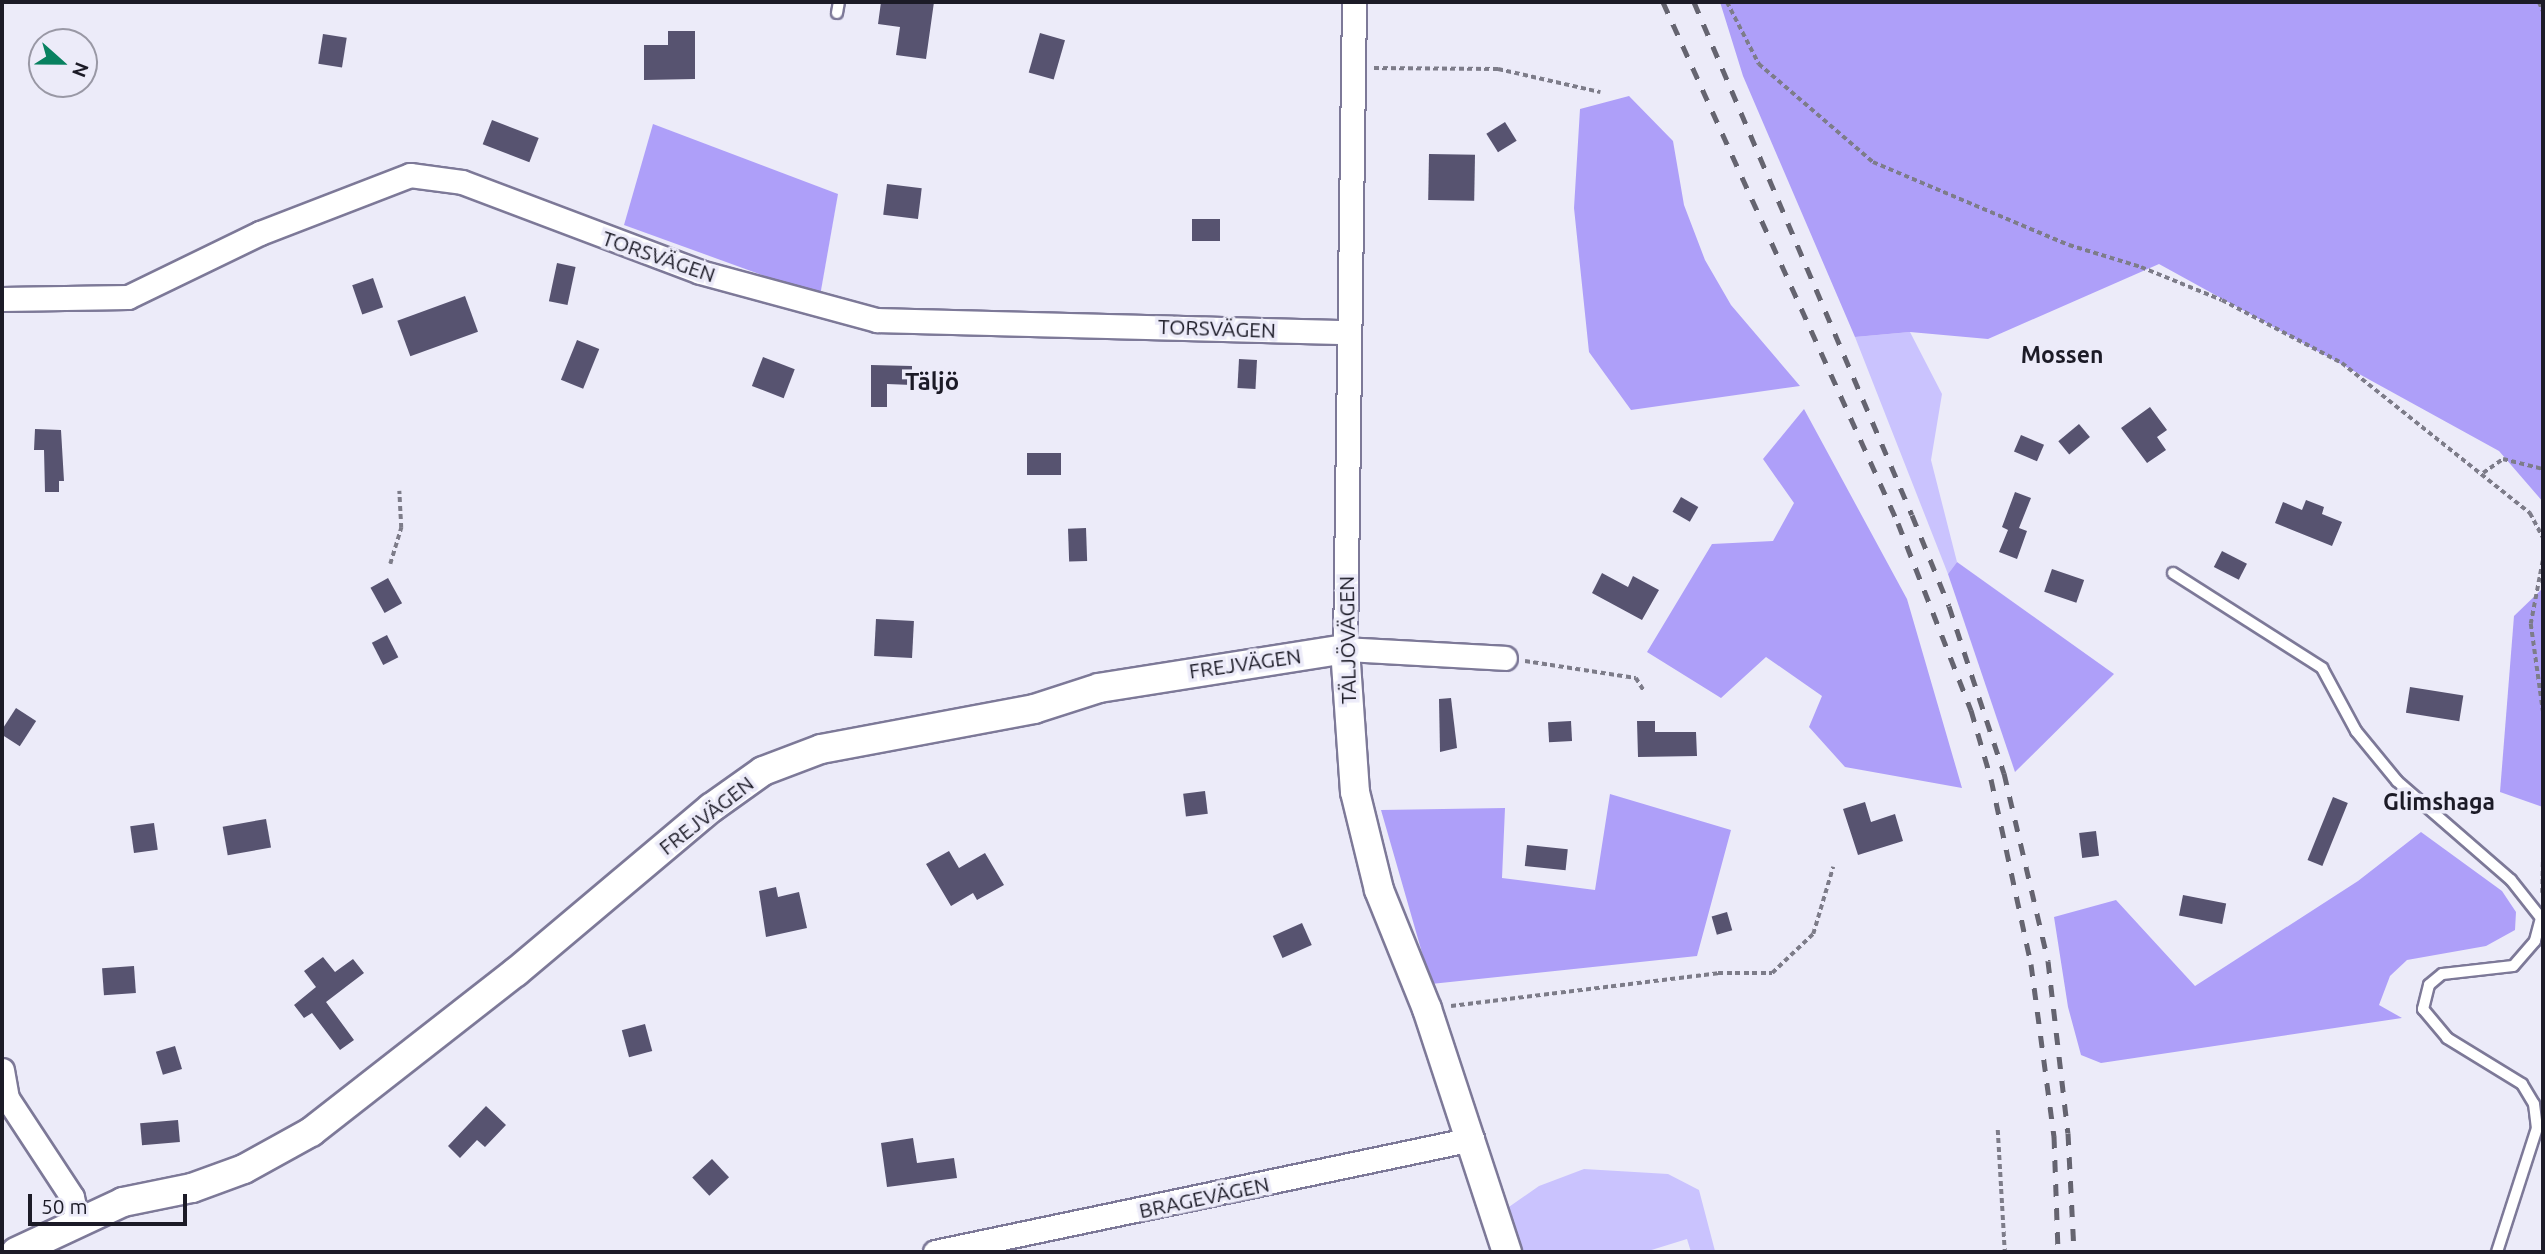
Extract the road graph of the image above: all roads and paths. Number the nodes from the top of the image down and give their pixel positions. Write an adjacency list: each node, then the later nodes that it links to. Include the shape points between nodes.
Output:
1 (1354, 2): 5 (street, TÄLJÖVÄGEN)
2 (1727, 2): 10 (path, via 1759,64 1873,162 2069,245 2141,267 2234,307 2342,363)
3 (2539, 2): 4 (path)
4 (2543, 11)
5 (1353, 68): 6 (path, via 1498,69); 8 (street, TÄLJÖVÄGEN)
6 (1600, 92)
7 (2, 299): 8 (street, TORSVÄGEN, via 128,297 260,233 410,175 462,182 700,272 877,320)
8 (1347, 332): 16 (street, TÄLJÖVÄGEN)
9 (2543, 470): 10 (path, via 2504,459)
10 (2483, 473): 12 (path, via 2529,513)
11 (399, 491): 14 (path, via 401,528)
12 (2543, 537)
13 (2543, 561): 19 (path, via 2531,624)
14 (390, 564)
15 (2174, 573): 22 (lane, via 2322,668 2356,731 2397,780 2511,880)
16 (1345, 649): 17 (street, FREJVÄGEN); 23 (street, TÄLJÖVÄGEN, via 1354,779 1366,838 1378,890); 27 (street, FREJVÄGEN, via 1099,688 1034,709 821,749 763,771 711,808 516,972 311,1132 244,1169 192,1188 122,1202)
17 (1505, 658): 18 (path, via 1636,678)
18 (1644, 691)
19 (2543, 711)
20 (2543, 846): 22 (path)
21 (1833, 867): 23 (path, via 1813,934 1772,973 1718,973)
22 (2541, 918): 32 (lane, via 2535,941 2512,966 2442,974 2429,985 2423,1009 2447,1038 2522,1084 2534,1104 2537,1128)
23 (1427, 1009): 26 (street, TÄLJÖVÄGEN)
24 (2, 1070): 27 (street, via 7,1098 72,1197)
25 (1998, 1130): 31 (path)
26 (1472, 1139): 29 (street, BRAGEVÄGEN); 30 (street, TÄLJÖVÄGEN)
27 (78, 1223): 28 (street, FREJVÄGEN)
28 (16, 1252)
29 (935, 1252)
30 (1507, 1252)
31 (2005, 1252)
32 (2497, 1252)

